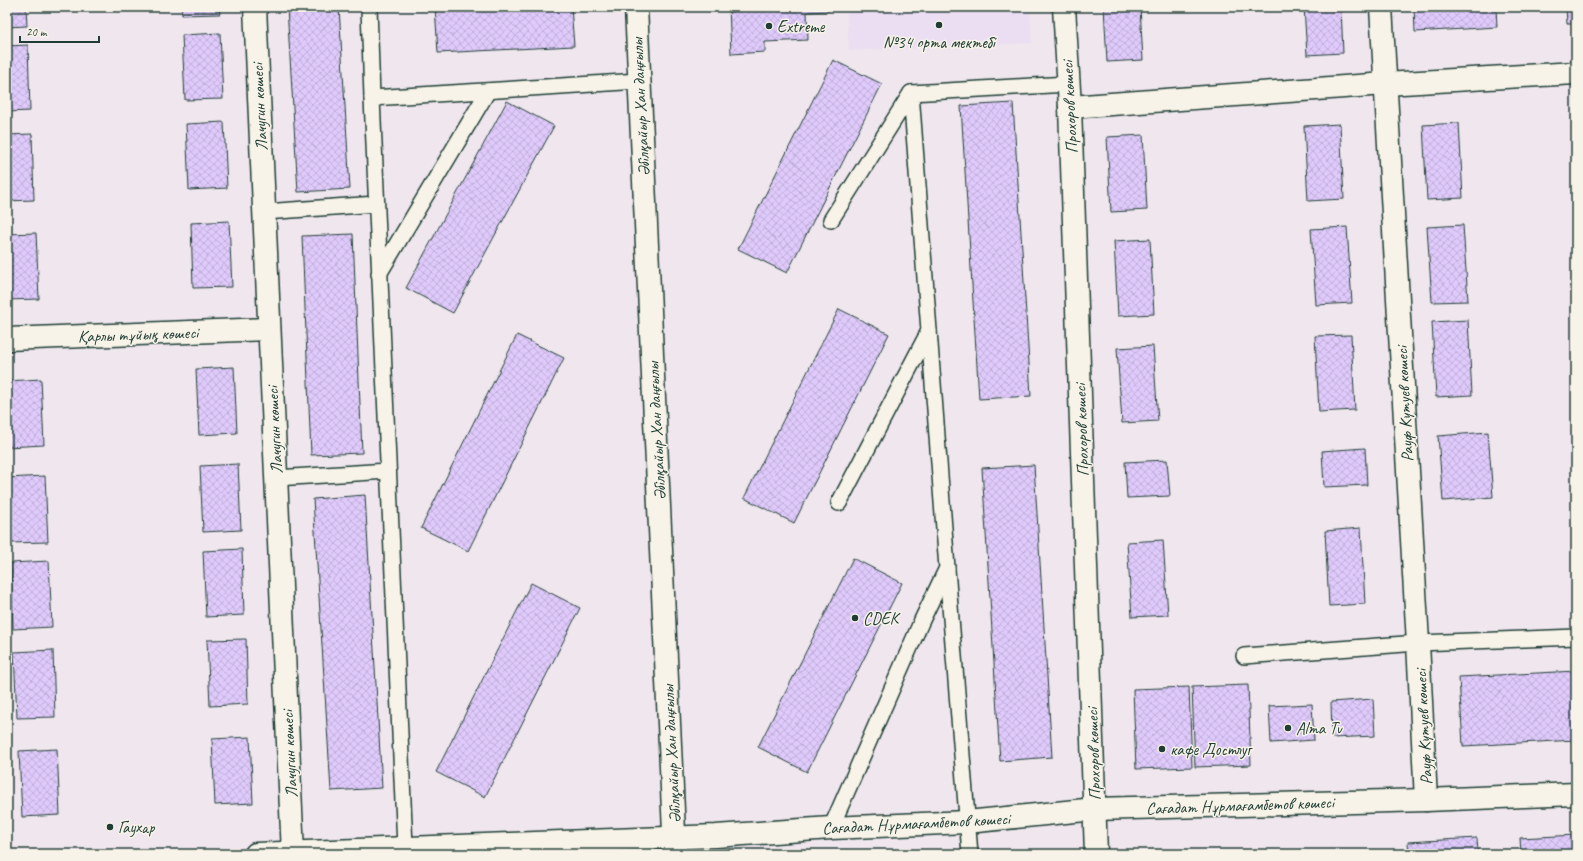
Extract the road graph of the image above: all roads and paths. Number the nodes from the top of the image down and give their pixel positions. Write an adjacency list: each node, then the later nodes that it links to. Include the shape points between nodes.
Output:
1 (254, 7): 15 (street, Лачугин көшесі)
2 (369, 7): 12 (lane)
3 (636, 7): 7 (street, Әбілқайыр Хан даңғылы)
4 (1064, 7): 8 (street, Прохоров көшесі)
5 (1381, 7): 9 (street, Рауф Кутуев көшесі)
6 (1576, 74): 9 (street)
7 (639, 81): 10 (lane); 33 (street, Әбілқайыр Хан даңғылы)
8 (1068, 84): 11 (lane); 13 (street, Прохоров көшесі)
9 (1385, 84): 13 (street); 26 (street, Рауф Кутуев көшесі)
10 (488, 91): 12 (lane); 17 (lane)
11 (911, 93): 16 (lane); 19 (lane)
12 (372, 98): 14 (lane)
13 (1070, 107): 30 (street, Прохоров көшесі)
14 (376, 204): 15 (lane); 17 (lane)
15 (264, 212): 18 (street, Лачугин көшесі)
16 (831, 220)
17 (380, 274): 21 (lane)
18 (269, 329): 20 (street, Қарлы тұйық көшесі); 22 (street, Лачугин көшесі)
19 (929, 331): 23 (lane); 24 (lane)
20 (7, 339)
21 (388, 471): 22 (lane); 34 (lane)
22 (276, 478): 35 (street, Лачугин көшесі)
23 (839, 503)
24 (947, 568): 31 (lane); 32 (lane)
25 (1576, 637): 26 (lane)
26 (1418, 643): 27 (lane); 29 (street, Рауф Кутуев көшесі)
27 (1244, 656)
28 (1576, 794): 29 (street, Сағадат Нұрмағамбетов көшесі)
29 (1426, 800): 30 (street, Сағадат Нұрмағамбетов көшесі)
30 (1095, 809): 31 (street, Сағадат Нұрмағамбетов көшесі); 38 (street, Прохоров көшесі)
31 (967, 822): 32 (street, Сағадат Нұрмағамбетов көшесі); 37 (lane)
32 (831, 828): 33 (street, Сағадат Нұрмағамбетов көшесі)
33 (675, 846): 34 (street, Сағадат Нұрмағамбетов көшесі)
34 (405, 847): 35 (street, Сағадат Нұрмағамбетов көшесі)
35 (293, 853): 36 (street, Сағадат Нұрмағамбетов көшесі)
36 (256, 854)
37 (970, 854)
38 (1096, 854)

